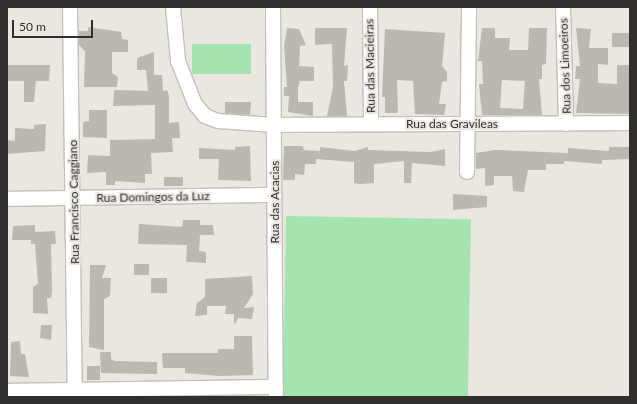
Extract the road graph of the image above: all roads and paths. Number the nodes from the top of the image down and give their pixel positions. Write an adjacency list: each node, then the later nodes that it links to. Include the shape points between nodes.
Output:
1 (70, 7): 15 (street, Rua Francisco Caggiano)
2 (173, 7): 10 (street, Rua das Gravileas, via 178,61 194,104 205,116 218,121)
3 (273, 7): 10 (street, Rua das Acacias)
4 (370, 7): 8 (street, Rua das Macieiras)
5 (469, 7): 11 (street)
6 (563, 7): 9 (street, Rua dos Limoeiros)
7 (630, 123): 9 (street, Rua das Gravileas)
8 (371, 124): 10 (street, Rua das Gravileas); 11 (street, Rua das Gravileas)
9 (566, 124): 11 (street, Rua das Gravileas)
10 (274, 125): 13 (street, Rua das Acacias)
11 (467, 125): 12 (street)
12 (467, 172)
13 (274, 195): 15 (street, Rua Domingos da Luz); 17 (street, Rua das Acacias)
14 (7, 199): 15 (street, Rua Domingos da Luz)
15 (75, 199): 18 (street, Rua Francisco Caggiano)
16 (7, 391): 18 (street)
17 (276, 392): 18 (street)
18 (75, 393)

